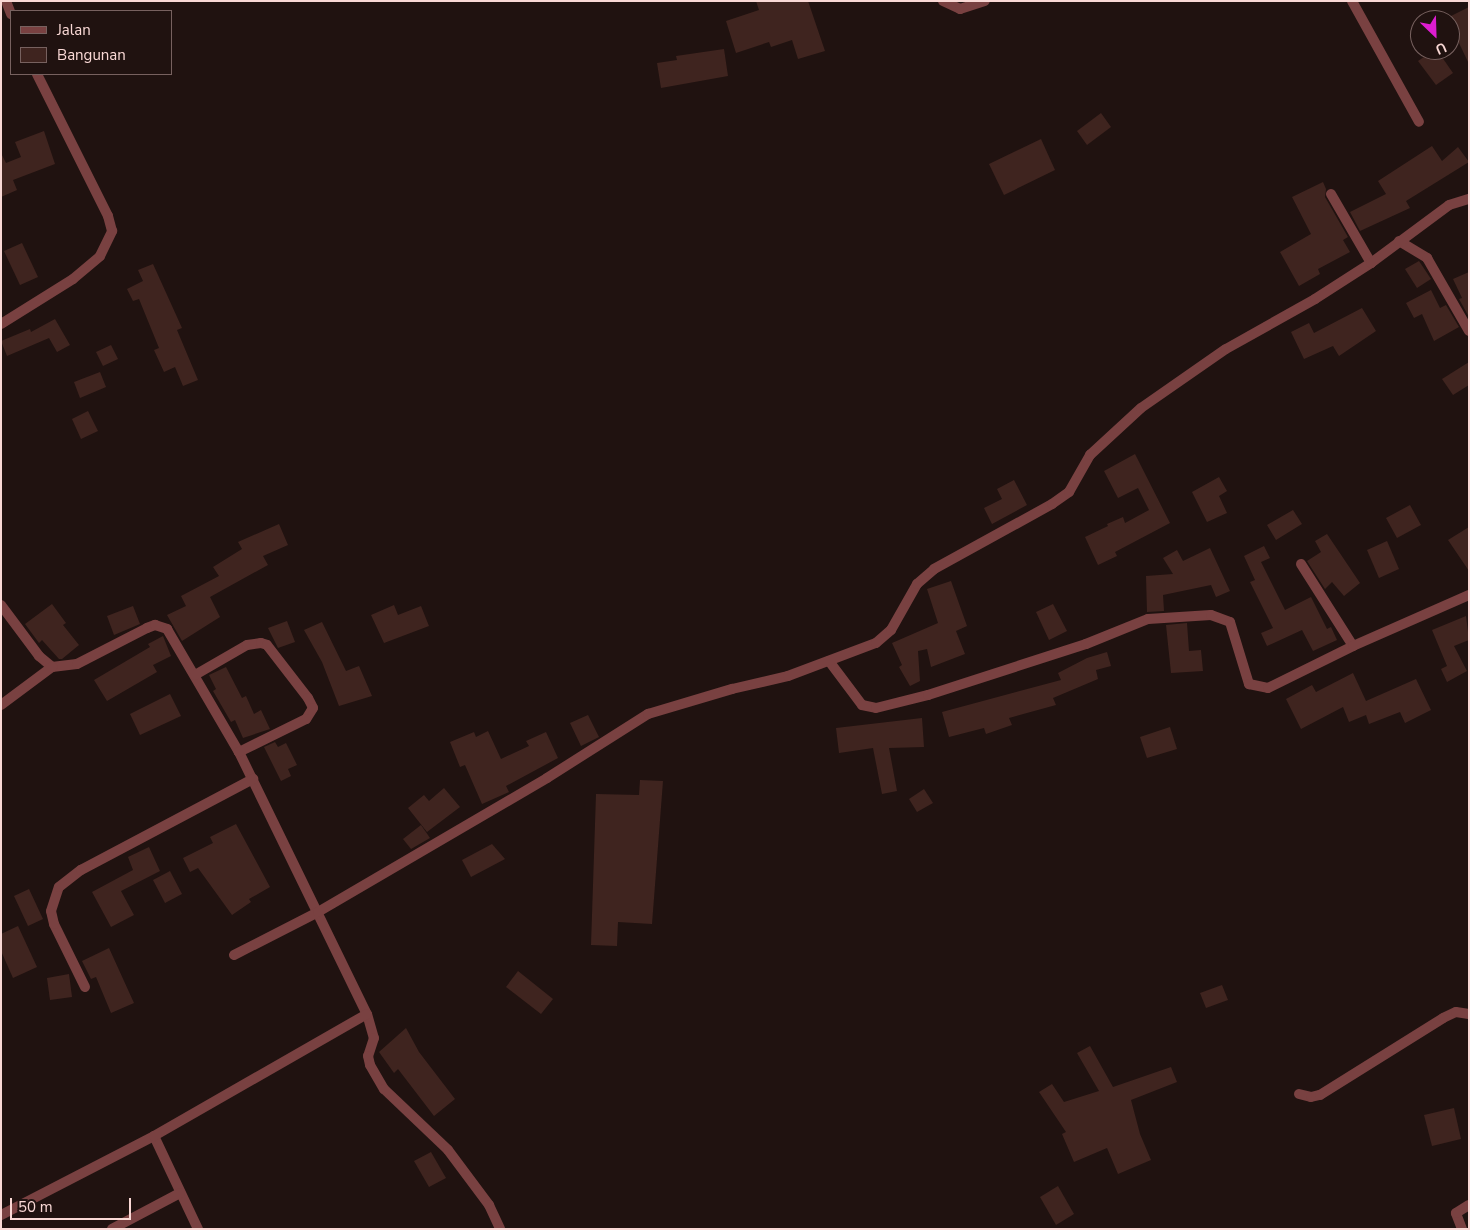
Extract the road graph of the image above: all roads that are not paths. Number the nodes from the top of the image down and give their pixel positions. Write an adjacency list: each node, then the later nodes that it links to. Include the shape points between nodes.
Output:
1 (943, 1): 2 (street, via 960,9)
2 (985, 1)
3 (1352, 1): 5 (street)
4 (38, 75): 10 (street, via 108,216 112,232 100,256 44,300)
5 (1419, 122)
6 (1331, 194): 9 (street)
7 (1469, 199): 8 (street, via 1449,205)
8 (1399, 241): 9 (street); 11 (street, via 1427,258)
9 (1371, 262): 16 (street, via 1315,299 1226,349 1141,408 1090,455 1069,492 934,570 917,584 891,630 876,643)
10 (1, 324)
11 (1469, 331)
12 (1301, 564): 15 (street)
13 (1469, 595): 15 (street)
14 (1, 605): 17 (street, via 39,656)
15 (1353, 646): 16 (street, via 1268,688 1255,686 1245,678 1230,622 1211,616 1148,620 1086,644 928,695 876,708 862,705)
16 (830, 661): 22 (street, via 788,676 732,688 648,714 547,778)
17 (52, 666): 18 (street, via 77,664 155,625 167,629); 19 (street)
18 (195, 675): 20 (street); 20 (street, via 247,644 261,643 267,645 308,698 313,708 306,719)
19 (1, 705)
20 (239, 752): 21 (street)
21 (253, 779): 22 (street); 24 (street, via 81,870 58,887 51,911)
22 (318, 912): 23 (street); 25 (street)
23 (234, 955)
24 (85, 987)
25 (367, 1014): 28 (street); 34 (street, via 374,1038 368,1056 370,1065 384,1089 448,1150 490,1205)
26 (1469, 1014): 27 (street, via 1456,1012 1443,1018 1320,1095)
27 (1299, 1094)
28 (154, 1136): 29 (street); 31 (street)
29 (180, 1193): 32 (street); 33 (street)
30 (1469, 1205): 35 (street, via 1456,1214)
31 (1, 1215)
32 (112, 1229)
33 (198, 1229)
34 (500, 1229)
35 (1462, 1229)

